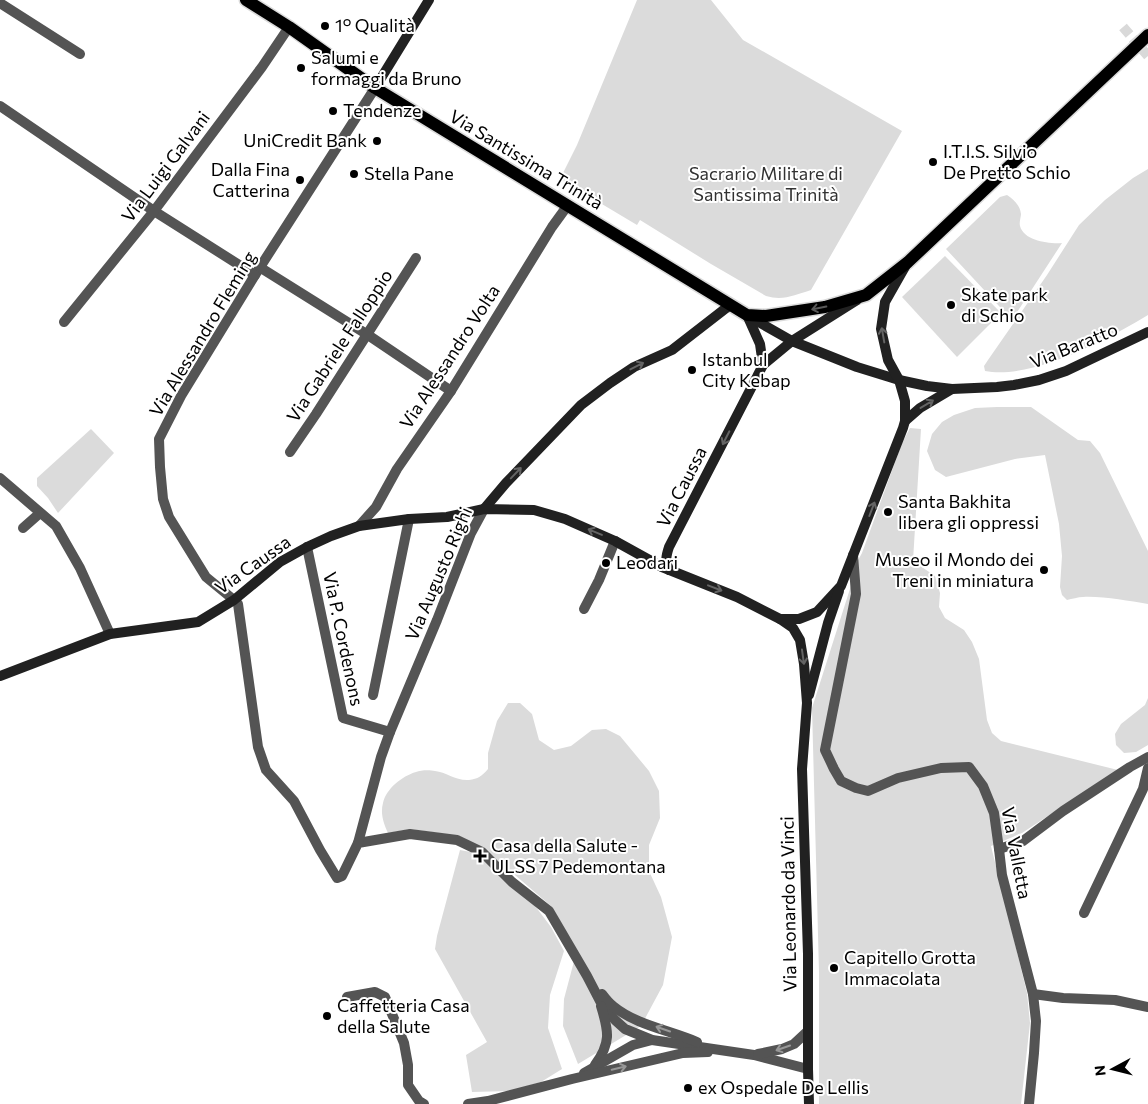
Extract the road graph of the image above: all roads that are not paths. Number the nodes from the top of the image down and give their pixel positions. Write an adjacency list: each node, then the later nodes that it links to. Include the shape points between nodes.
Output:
1 (246, 0): 4 (main road, Via Santissima Trinità)
2 (429, 0): 7 (street)
3 (0, 2): 6 (street)
4 (289, 27): 7 (main road, Via Santissima Trinità); 10 (street, Via Luigi Galvani)
5 (1148, 35): 12 (main road)
6 (80, 54)
7 (375, 88): 9 (main road, Via Santissima Trinità); 13 (street, Via Alessandro Fleming)
8 (0, 106): 10 (street)
9 (568, 205): 15 (main road, Via Santissima Trinità); 24 (street, Via Alessandro Volta)
10 (154, 211): 13 (street); 17 (street, Via Luigi Galvani)
11 (416, 258): 19 (street, Via Gabriele Falloppio)
12 (908, 262): 14 (main road); 22 (street, one-way to 12, via 888,360 881,329 885,302)
13 (258, 272): 19 (street); 38 (street, Via Alessandro Fleming, via 181,396 159,439 163,499 169,517 206,577)
14 (866, 295): 16 (main road, one-way to 16, via 825,307 766,316); 20 (street, Via Caussa)
15 (730, 305): 16 (main road, Via Santissima Trinità); 28 (street, Via Augusto Righi, one-way to 15, via 581,405 634,367 672,350)
16 (747, 315): 20 (street, Via Santissima Trinità); 21 (street, via 760,344)
17 (64, 322)
18 (1148, 332): 23 (street, Via Baratto, via 1066,371 1039,380)
19 (368, 335): 24 (street); 26 (street, Via Gabriele Falloppio)
20 (792, 341): 21 (street, Via Caussa); 22 (street, Via Baratto)
21 (764, 365): 36 (street, Via Caussa, one-way to 36, via 669,547 666,555)
22 (899, 380): 23 (street, Via Baratto); 25 (street, via 905,401)
23 (952, 390): 25 (street, Via Baratto, one-way to 23, via 920,408)
24 (451, 391): 31 (street, Via Alessandro Volta, via 396,470 376,507)
25 (905, 422): 35 (street, one-way to 25)
26 (290, 452)
27 (0, 478): 29 (street)
28 (484, 509): 30 (street, Via Caussa, via 447,517); 33 (street, Via Caussa, one-way to 28, via 565,519 534,510); 45 (street, Via Augusto Righi, via 471,533)
29 (40, 513): 32 (street); 41 (street, via 56,526 80,568)
30 (409, 519): 31 (street, Via Caussa); 43 (street)
31 (359, 526): 34 (street, Via Caussa)
32 (23, 528)
33 (615, 541): 36 (street, Via Caussa); 39 (street)
34 (307, 547): 38 (street, Via Caussa, via 280,562); 45 (street, Via P. Cordenons, via 343,718)
35 (853, 555): 37 (street, Via Leonardo da Vinci); 49 (street, Via Valletta, via 856,594 825,750 834,769 842,781 868,791 898,778 941,768 969,767 983,786 994,813)
36 (669, 570): 40 (street, Via Leonardo da Vinci, one-way to 40, via 737,597)
37 (841, 586): 40 (street, via 817,612 799,619); 44 (street, Via Leonardo da Vinci)
38 (234, 600): 41 (street, Via Caussa, via 198,622); 48 (street, Via Augusto Righi, via 238,604 258,747 266,770 294,801 337,878 342,876)
39 (584, 609)
40 (780, 619): 44 (street, Via Leonardo da Vinci, one-way to 44, via 793,628 800,640)
41 (110, 634): 42 (street, Via Caussa)
42 (0, 676)
43 (373, 695)
44 (806, 703): 56 (street, Via Leonardo da Vinci, via 802,769)
45 (390, 732): 48 (street, Via Augusto Righi)
46 (1148, 757): 49 (street, via 1063,811 1023,841)
47 (1148, 768): 50 (street, via 1143,789)
48 (358, 843): 51 (street, via 410,834 457,840 482,852 512,882 549,911)
49 (999, 849): 52 (street, Via Valletta, via 1002,875)
50 (1084, 913)
51 (587, 976): 54 (street); 58 (street, one-way to 51, via 636,1020 612,1006)
52 (1033, 994): 55 (street, via 1116,1000); 67 (street, Via Valletta, via 1036,1022)
53 (347, 997): 64 (street, via 375,992 385,997 404,1043 408,1084 419,1102)
54 (600, 1001): 57 (street, via 625,1029); 61 (street, via 608,1036 603,1054)
55 (1148, 1007)
56 (808, 1031): 60 (street, one-way to 60, via 794,1044); 62 (street, Via Leonardo da Vinci)
57 (652, 1040): 58 (street); 61 (street, via 634,1045)
58 (708, 1047): 59 (street)
59 (727, 1052): 60 (street); 63 (street, one-way to 59, via 683,1053)
60 (754, 1055): 62 (street)
61 (593, 1068): 63 (street)
62 (808, 1069): 66 (street, Via Leonardo da Vinci)
63 (572, 1079): 65 (street)
64 (424, 1104)
65 (468, 1104)
66 (810, 1104)
67 (1029, 1104)

